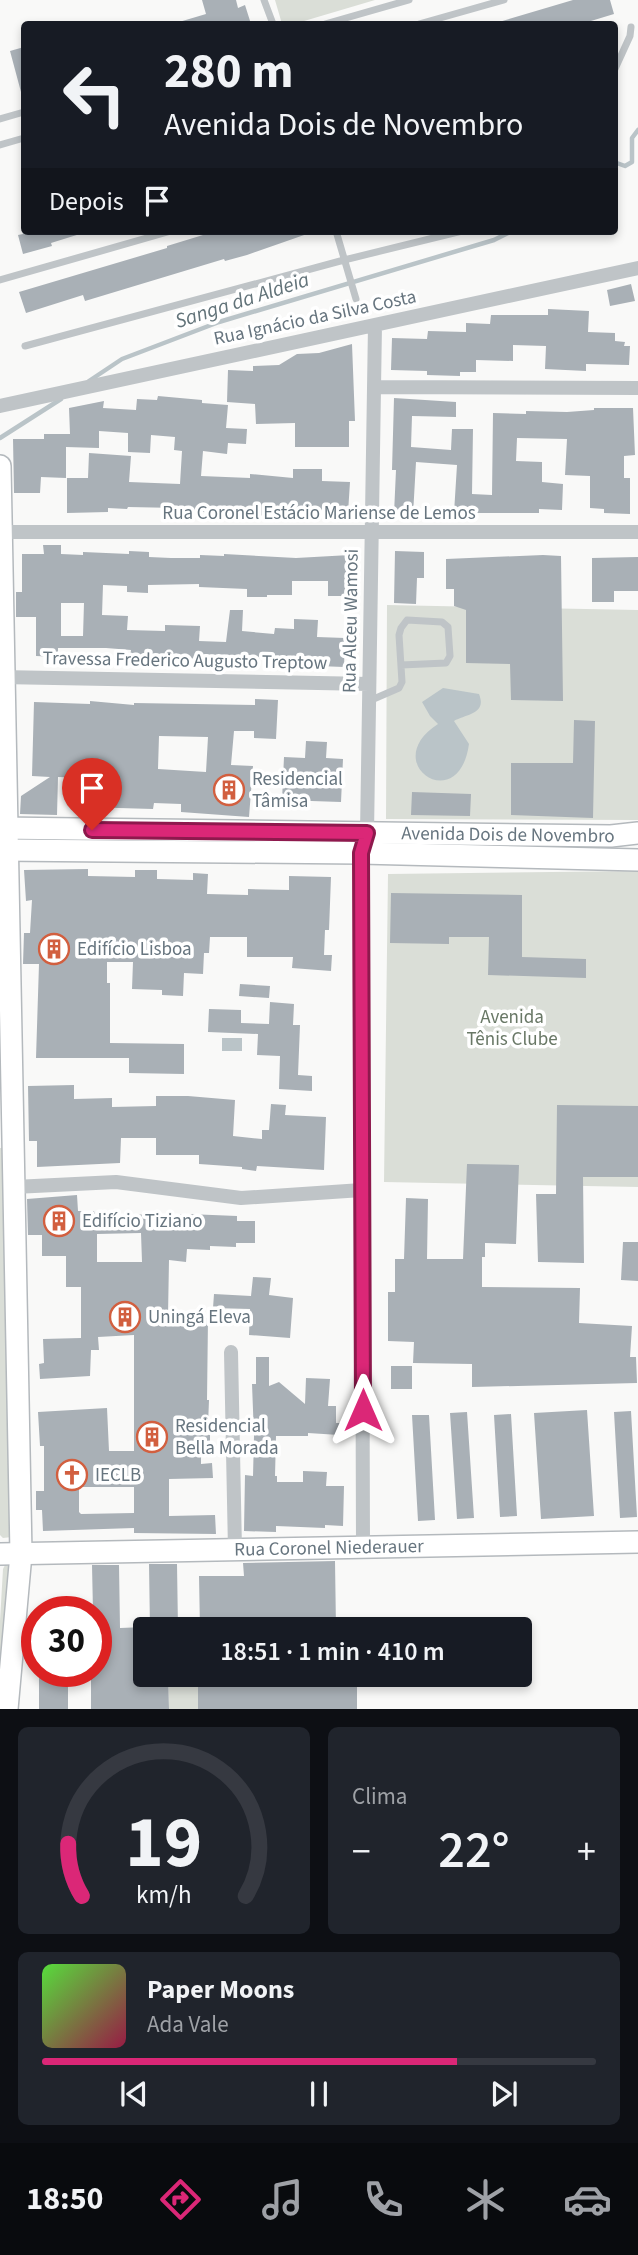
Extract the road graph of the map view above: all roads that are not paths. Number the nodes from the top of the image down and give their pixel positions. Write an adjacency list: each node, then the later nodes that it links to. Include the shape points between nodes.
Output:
1 (264, 0): 4 (lane)
2 (409, 0): 5 (lane)
3 (504, 0): 6 (lane)
4 (272, 21)
5 (336, 21)
6 (430, 21)
7 (631, 27): 8 (lane)
8 (618, 62)
9 (21, 113): 10 (lane)
10 (0, 119)
11 (21, 139): 12 (lane)
12 (0, 145)
13 (157, 235): 18 (lane)
14 (337, 235): 16 (lane)
15 (446, 235): 16 (lane)
16 (344, 260): 19 (lane); 21 (lane)
17 (638, 268): 20 (street, Rua Ignácio da Silva Costa)
18 (0, 279)
19 (356, 299)
20 (375, 325): 22 (street, Rua Alceu Wamosi); 24 (street, Rua Ignácio da Silva Costa)
21 (24, 346)
22 (374, 387): 23 (street); 27 (street, Rua Alceu Wamosi)
23 (638, 388)
24 (0, 406)
25 (0, 466): 26 (street)
26 (1, 532): 27 (street, Rua Coronel Estácio Mariense de Lemos); 30 (street)
27 (372, 533): 28 (street, Rua Coronel Estácio Mariense de Lemos); 31 (street, Rua Alceu Wamosi)
28 (638, 533)
29 (401, 665): 29 (lane, via 398,635 407,620 442,622 448,627 450,656 446,663); 32 (lane, via 399,688)
30 (2, 677): 31 (street, Travessa Frederico Augusto Treptow); 33 (street)
31 (369, 684): 32 (street, Rua Alceu Wamosi)
32 (369, 701): 36 (street, Rua Alceu Wamosi)
33 (3, 760): 34 (street)
34 (4, 828): 36 (street, Avenida Dois de Novembro); 37 (street)
35 (638, 833): 36 (street, Avenida Dois de Novembro)
36 (364, 843): 37 (street, Avenida Dois de Novembro); 38 (street, Avenida Dois de Novembro); 41 (street, Rua Alceu Wamosi)
37 (4, 850): 39 (street)
38 (638, 860)
39 (6, 1134): 40 (street)
40 (14, 1187): 41 (street, via 116,1182 241,1198); 46 (street)
41 (362, 1189): 44 (street, Rua Alceu Wamosi)
42 (231, 1352): 45 (street)
43 (638, 1542): 44 (street, Rua Coronel Niederauer)
44 (363, 1547): 45 (street, Rua Coronel Niederauer)
45 (234, 1550): 46 (street, Rua Coronel Niederauer)
46 (10, 1554): 47 (street)
47 (7, 1709)

